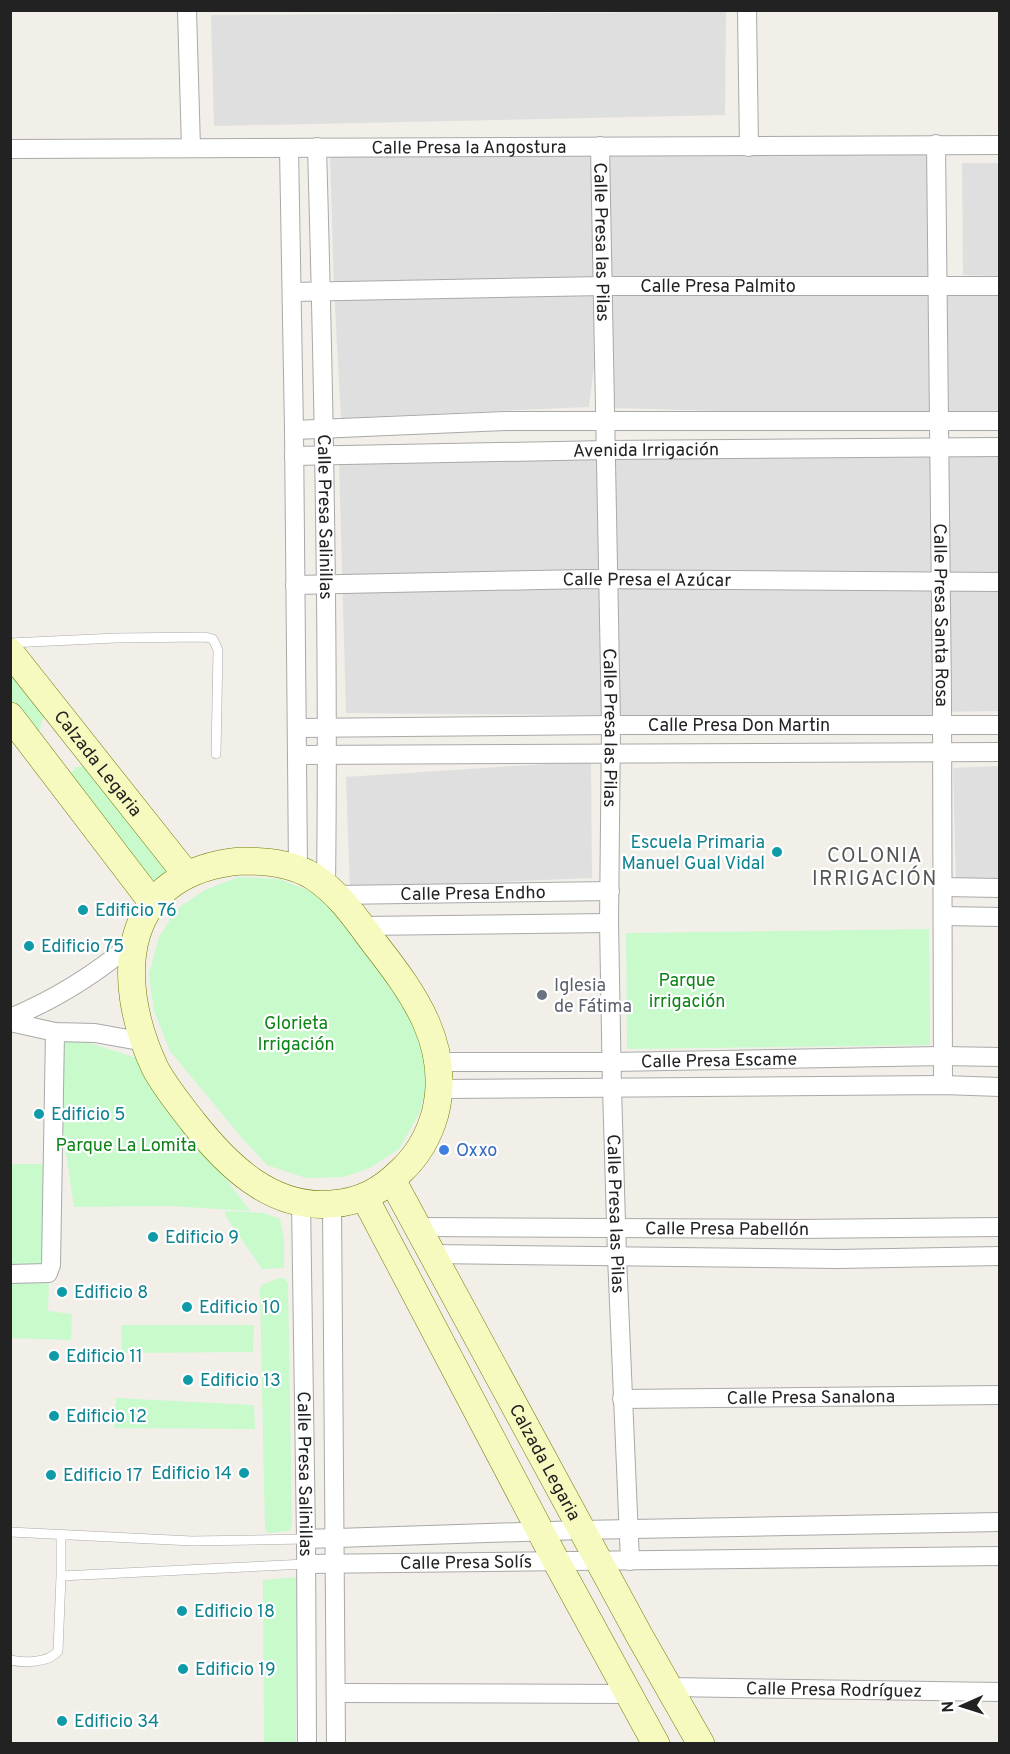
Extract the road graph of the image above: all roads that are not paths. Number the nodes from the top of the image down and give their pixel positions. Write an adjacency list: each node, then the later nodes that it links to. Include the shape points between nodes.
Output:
1 (187, 10): 8 (street)
2 (747, 10): 7 (street)
3 (936, 144): 4 (street, Calle Presa la Angostura); 7 (street, Calle Presa la Angostura); 13 (street, Calle Presa Santa Rosa)
4 (999, 145)
5 (600, 146): 6 (street, Calle Presa la Angostura); 7 (street, Calle Presa la Angostura); 12 (street, Calle Presa las Pilas)
6 (317, 147): 9 (street, Calle Presa la Angostura); 14 (street, Calle Presa Salinillas)
7 (749, 147)
8 (191, 148): 9 (street, Calle Presa la Angostura); 10 (street, Calle Presa la Angostura)
9 (289, 148): 15 (street, Calle Presa Salinillas)
10 (10, 149)
11 (999, 285): 13 (street, Calle Presa Palmito)
12 (604, 286): 13 (street, Calle Presa Palmito); 14 (street, Calle Presa Palmito); 16 (street, Calle Presa las Pilas)
13 (938, 286): 17 (street, Calle Presa Santa Rosa)
14 (321, 291): 15 (street, Calle Presa Palmito); 20 (street, Calle Presa Salinillas)
15 (292, 292): 19 (street, Calle Presa Salinillas)
16 (606, 421): 17 (street, Avenida Irrigación); 20 (street, Avenida Irrigación, via 505,421); 23 (street, Calle Presa las Pilas)
17 (939, 421): 18 (street, Avenida Irrigación); 21 (street, Calle Presa Santa Rosa)
18 (999, 422)
19 (294, 430): 20 (street, Avenida Irrigación); 25 (street, Calle Presa Salinillas)
20 (324, 430): 24 (street, Calle Presa Salinillas)
21 (940, 447): 22 (street, Avenida Irrigación); 23 (street, Avenida Irrigación); 27 (street, Calle Presa Santa Rosa)
22 (999, 447)
23 (607, 450): 24 (street, Avenida Irrigación); 26 (street, Calle Presa las Pilas)
24 (323, 455): 25 (street, Avenida Irrigación); 29 (street, Calle Presa Salinillas)
25 (294, 456): 30 (street, Calle Presa Salinillas)
26 (609, 579): 27 (street, Calle Presa el Azúcar); 29 (street, Calle Presa el Azúcar); 35 (street, Calle Presa las Pilas)
27 (941, 582): 28 (street, Calle Presa el Azúcar); 37 (street, Calle Presa Santa Rosa)
28 (999, 582)
29 (325, 584): 30 (street, Calle Presa el Azúcar); 39 (street, Calle Presa Salinillas)
30 (295, 585): 38 (street, Calle Presa Salinillas)
31 (10, 643): 44 (lane, via 205,636 213,639 218,650)
32 (10, 652): 34 (main road, Calzada Legaria)
33 (10, 716): 40 (main road)
34 (65, 723): 40 (main road); 48 (main road, Calzada Legaria)
35 (612, 725): 37 (street, Calle Presa Don Martin); 39 (street, Calle Presa Don Martin); 43 (street, Calle Presa las Pilas)
36 (999, 725): 37 (street, Calle Presa Don Martin)
37 (942, 726): 41 (street, Calle Presa Santa Rosa)
38 (298, 728): 39 (street, Calle Presa Don Martin); 45 (street, Calle Presa Salinillas)
39 (328, 729): 46 (street, Calle Presa Salinillas)
40 (38, 751): 53 (main road)
41 (942, 752): 42 (street, Calle Presa Don Martin); 43 (street, Calle Presa Don Martin); 49 (street, Calle Presa Santa Rosa)
42 (999, 752)
43 (611, 753): 46 (street, Calle Presa Don Martin); 52 (street, Calle Presa las Pilas)
44 (216, 754)
45 (298, 755): 46 (street, Calle Presa Don Martin); 47 (street, Calle Presa Salinillas)
46 (327, 756): 51 (street, Calle Presa Salinillas)
47 (298, 869): 48 (main road, via 241,861); 51 (main road)
48 (186, 874): 53 (main road)
49 (943, 887): 50 (street); 54 (street, Calle Presa Santa Rosa)
50 (999, 888)
51 (332, 891): 52 (street, Calle Presa Endho); 57 (main road)
52 (610, 891): 56 (street, Calle Presa las Pilas)
53 (152, 902): 58 (main road)
54 (944, 916): 55 (street); 62 (street, Calle Presa Santa Rosa)
55 (999, 916)
56 (609, 923): 57 (street, Calle Presa Endho); 65 (street, Calle Presa las Pilas)
57 (362, 926): 64 (main road, via 417,1004)
58 (135, 941): 59 (street, via 77,986); 61 (main road, via 133,996)
59 (10, 1020): 60 (street)
60 (55, 1032): 61 (street, via 95,1033); 80 (street, via 51,1265 48,1273)
61 (145, 1042): 72 (main road, via 156,1070 174,1097 223,1157 262,1187)
62 (942, 1056): 63 (street, Calle Presa Escame); 65 (street, Calle Presa Escame); 66 (street, Calle Presa Santa Rosa)
63 (999, 1058)
64 (439, 1062): 65 (street, Calle Presa Escame); 69 (main road)
65 (612, 1062): 68 (street, Calle Presa las Pilas)
66 (943, 1085): 67 (street, Calle Presa Escame); 68 (street, Calle Presa Escame)
67 (999, 1087)
68 (612, 1088): 69 (street, Calle Presa Escame); 75 (street, Calle Presa las Pilas)
69 (440, 1089): 70 (main road, via 428,1134 417,1153)
70 (392, 1180): 71 (main road); 74 (main road, Calzada Legaria)
71 (365, 1198): 73 (main road); 86 (main road, Calzada Legaria)
72 (301, 1202): 73 (main road); 90 (street, Calle Presa Salinillas)
73 (332, 1204): 89 (street, Calle Presa Salinillas)
74 (418, 1227): 75 (street, Calle Presa Pabellón); 77 (main road, Calzada Legaria)
75 (616, 1227): 76 (street, Calle Presa Pabellón); 78 (street, Calle Presa las Pilas)
76 (999, 1227)
77 (433, 1254): 78 (street, Calle Presa Pabellón); 84 (main road, Calzada Legaria)
78 (616, 1256): 79 (street, Calle Presa Pabellón); 82 (street, Calle Presa las Pilas)
79 (999, 1256)
80 (10, 1275)
81 (999, 1395): 82 (street, Calle Presa Sanalona)
82 (622, 1399): 85 (street, Calle Presa las Pilas)
83 (999, 1522): 85 (street, Calle Presa Solís)
84 (581, 1530): 85 (street, Calle Presa Solís); 86 (street, Calle Presa Solís); 93 (main road, Calzada Legaria)
85 (627, 1530): 94 (street, Calle Presa las Pilas)
86 (541, 1531): 89 (street, Calle Presa Solís); 92 (main road, Calzada Legaria)
87 (10, 1532): 88 (lane, Calle Presa Solís)
88 (61, 1535): 90 (lane, Calle Presa Solís, via 192,1541); 97 (lane)
89 (334, 1537): 90 (street, Calle Presa Solís); 95 (street, Calle Presa Salinillas)
90 (306, 1539): 96 (street, Calle Presa Salinillas)
91 (999, 1556): 94 (street, Calle Presa Solís)
92 (556, 1561): 93 (street, Calle Presa Solís); 95 (street, Calle Presa Solís); 102 (main road, Calzada Legaria)
93 (598, 1561): 94 (street, Calle Presa Solís); 99 (main road, Calzada Legaria)
94 (630, 1561)
95 (334, 1562): 96 (street, Calle Presa Solís); 101 (street, Calle Presa Salinillas)
96 (306, 1564): 97 (lane, Calle Presa Solís); 103 (street, Calle Presa Salinillas)
97 (61, 1576): 98 (lane, via 54,1656)
98 (10, 1660)
99 (679, 1688): 100 (street, Calle Presa Rodríguez); 106 (main road, Calzada Legaria)
100 (999, 1692)
101 (336, 1693): 102 (street); 104 (street, Calle Presa Salinillas)
102 (628, 1694): 105 (main road, Calzada Legaria)
103 (307, 1743)
104 (336, 1743)
105 (656, 1743)
106 (701, 1743)

